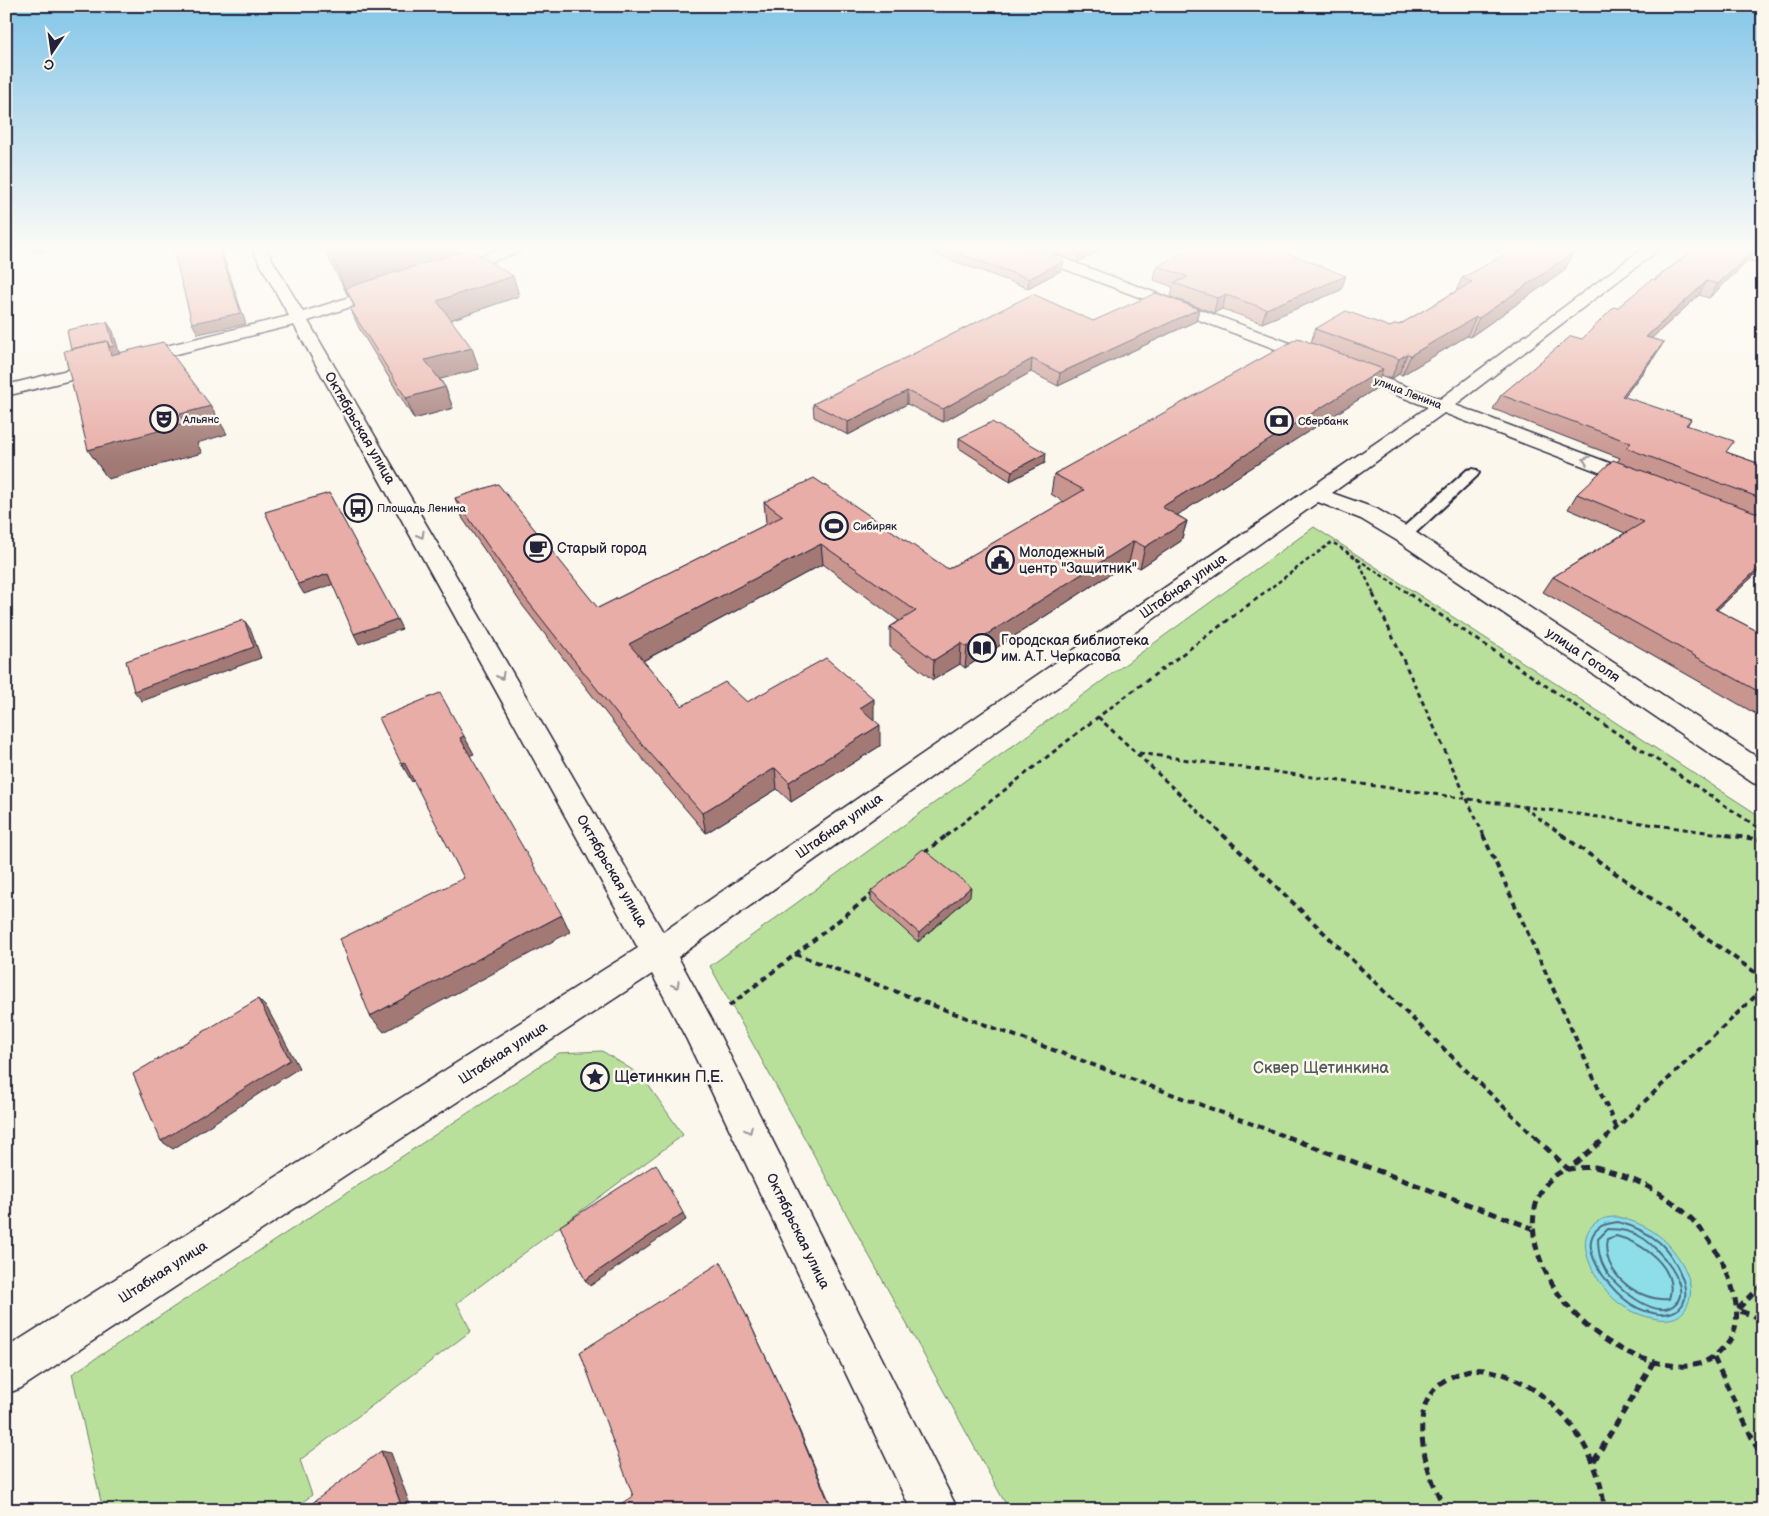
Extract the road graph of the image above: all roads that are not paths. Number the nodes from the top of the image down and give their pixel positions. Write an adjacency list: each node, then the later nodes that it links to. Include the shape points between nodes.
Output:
1 (299, 319): 12 (street, Октябрьская улица, one-way to 12)
2 (296, 320): 5 (street)
3 (1213, 320): 6 (street, улица Ленина)
4 (1557, 320): 6 (street, Штабная улица)
5 (6, 391)
6 (1442, 406): 8 (street, улица Ленина, one-way to 6); 9 (street, Штабная улица)
7 (1472, 473): 10 (lane)
8 (1653, 486)
9 (1315, 494): 10 (street, улица Гоголя, via 1369,514); 12 (street, Штабная улица)
10 (1404, 535): 11 (street, улица Гоголя)
11 (1763, 776)
12 (658, 952): 13 (street, Штабная улица); 14 (street, Октябрьская улица, one-way to 14)
13 (6, 1373)
14 (935, 1510)

